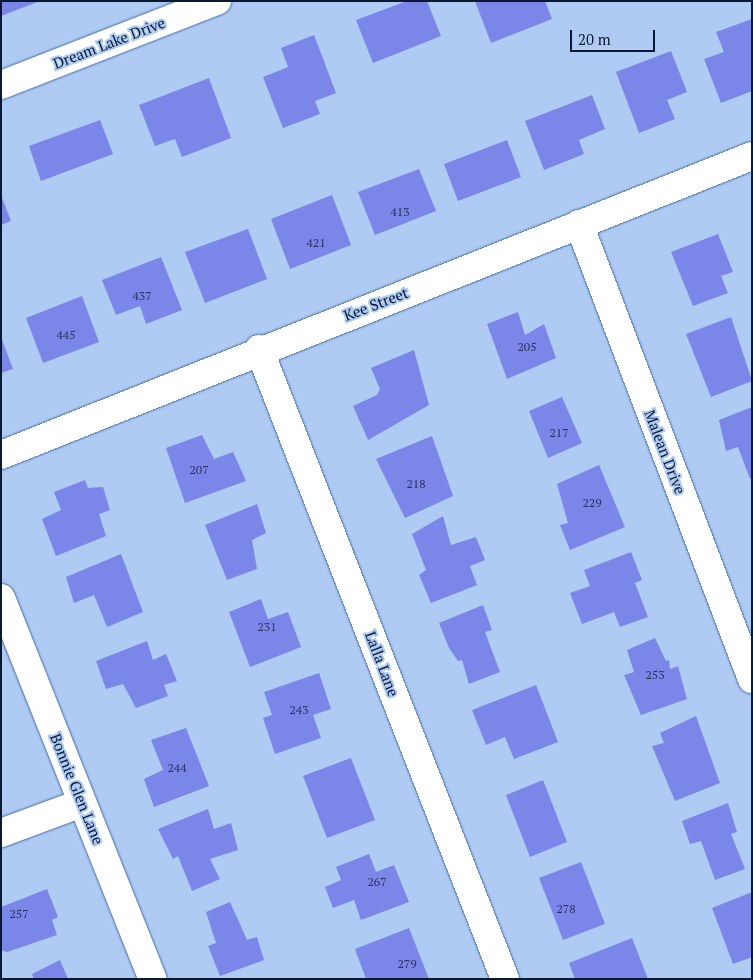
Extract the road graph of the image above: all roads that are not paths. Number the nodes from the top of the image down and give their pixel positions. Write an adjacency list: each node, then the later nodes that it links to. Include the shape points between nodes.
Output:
1 (217, 1): 2 (street, Dream Lake Drive)
2 (1, 85)
3 (752, 156): 4 (street, Kee Street)
4 (579, 224): 5 (street, Kee Street); 8 (street, Malean Drive)
5 (259, 349): 6 (street, Kee Street); 12 (street, Lalla Lane)
6 (1, 454)
7 (1, 598): 9 (street, Bonnie Glen Lane)
8 (752, 679)
9 (82, 802): 10 (street); 11 (street, Bonnie Glen Lane)
10 (1, 833)
11 (153, 979)
12 (505, 979)

